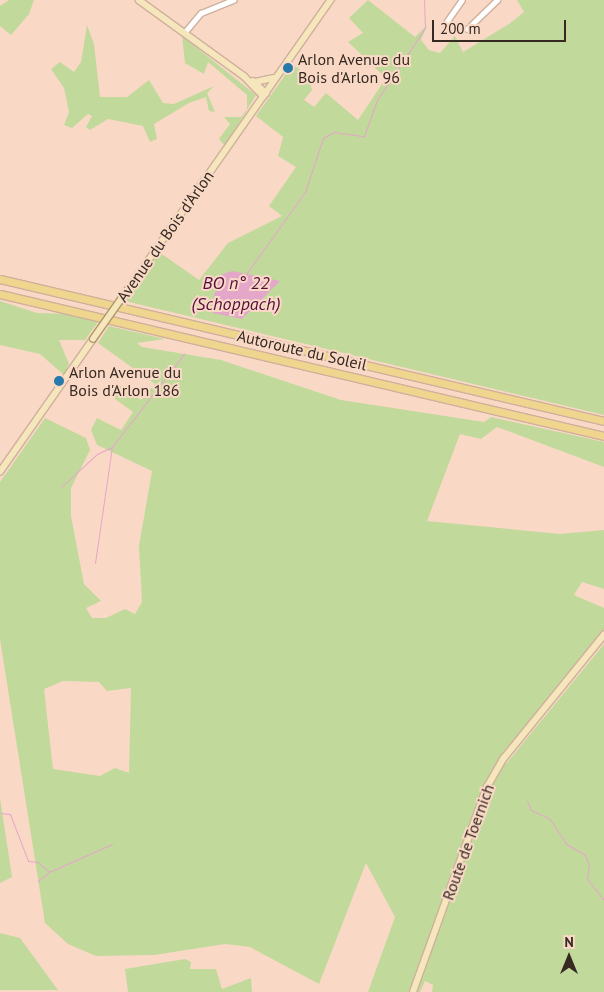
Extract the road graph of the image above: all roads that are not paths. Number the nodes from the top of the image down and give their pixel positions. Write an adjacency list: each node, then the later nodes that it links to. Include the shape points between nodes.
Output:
1 (139, 0): 8 (main road)
2 (233, 0): 8 (street, via 201,13)
3 (331, 0): 10 (main road, Avenue du Bois d'Arlon)
4 (462, 0): 6 (street)
5 (497, 0): 7 (street)
6 (445, 24)
7 (467, 29)
8 (184, 33): 9 (main road)
9 (244, 76): 11 (main road); 12 (main road)
10 (277, 77): 11 (main road); 12 (main road, Avenue du Bois d'Arlon)
11 (255, 82): 12 (main road)
12 (265, 94): 17 (main road, Avenue du Bois d'Arlon, bridge)
13 (0, 279): 15 (highway, Autoroute du Soleil)
14 (0, 294): 16 (highway, Autoroute du Soleil)
15 (604, 421)
16 (604, 436)
17 (0, 472)
18 (604, 635): 19 (main road, Route de Toernich, via 504,758 487,787)
19 (414, 992)

